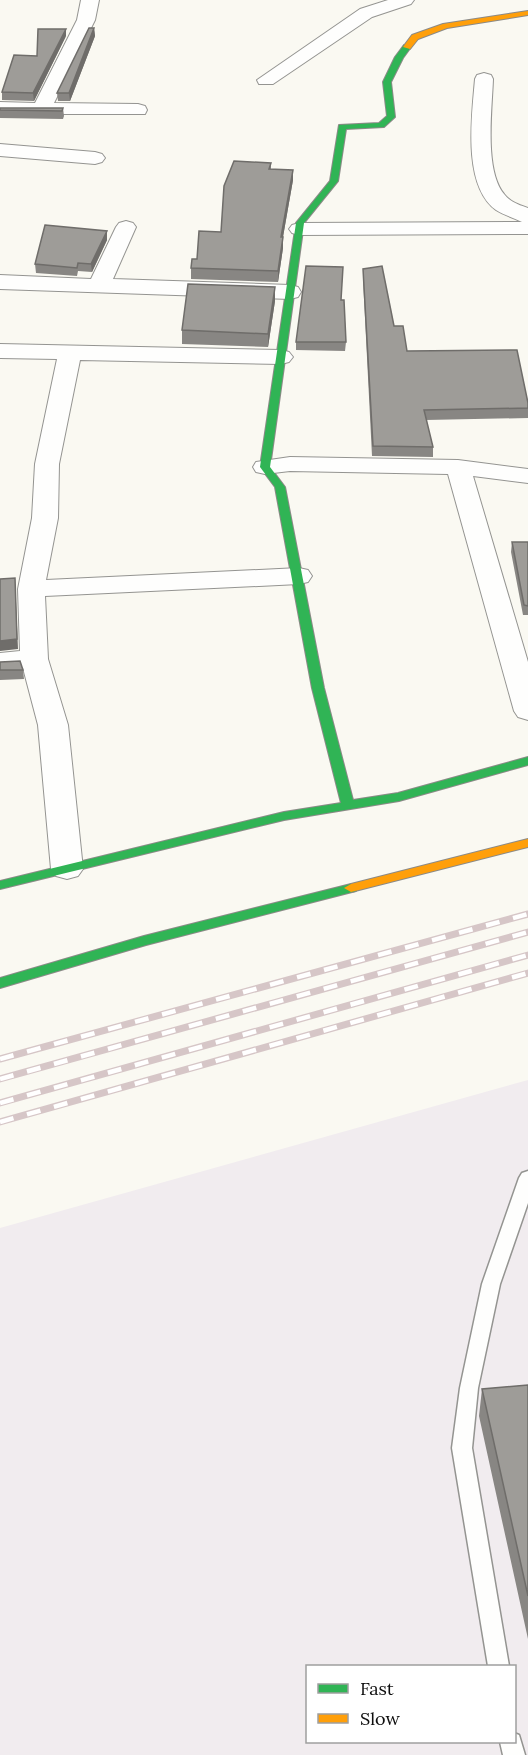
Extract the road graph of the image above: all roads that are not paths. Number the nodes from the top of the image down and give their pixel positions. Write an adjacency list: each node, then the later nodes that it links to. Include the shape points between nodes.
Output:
1 (90, 0): 7 (street, via 86,20)
2 (405, 0): 5 (street, via 366,14)
3 (528, 13): 14 (street, via 446,26 415,37 399,57 387,82 391,117 381,124 342,127 334,181)
4 (484, 79): 11 (street, via 480,153 491,190 501,205)
5 (266, 80)
6 (0, 108): 7 (street)
7 (42, 108): 8 (street)
8 (138, 110)
9 (0, 150): 10 (street)
10 (95, 158)
11 (528, 217)
12 (126, 227): 16 (street)
13 (528, 228): 14 (street)
14 (299, 229): 17 (street)
15 (0, 282): 16 (street)
16 (99, 285): 17 (street)
17 (290, 292): 20 (street)
18 (0, 351): 19 (street)
19 (70, 351): 20 (street); 25 (street, via 47,464 45,518)
20 (281, 357): 21 (street)
21 (265, 467): 22 (street); 24 (street, via 280,487)
22 (458, 467): 23 (street); 28 (street)
23 (527, 480)
24 (299, 576): 25 (street); 30 (street, via 318,687)
25 (31, 589): 26 (street)
26 (34, 659): 27 (street); 32 (street, via 53,725)
27 (0, 661)
28 (528, 711)
29 (528, 761): 30 (street, via 399,797)
30 (348, 806): 32 (street, via 284,816)
31 (528, 843): 34 (street, via 144,941)
32 (67, 868): 33 (street)
33 (0, 885)
34 (0, 983)
35 (528, 1178): 36 (lane, via 491,1284 469,1388 462,1448)
36 (498, 1665)

